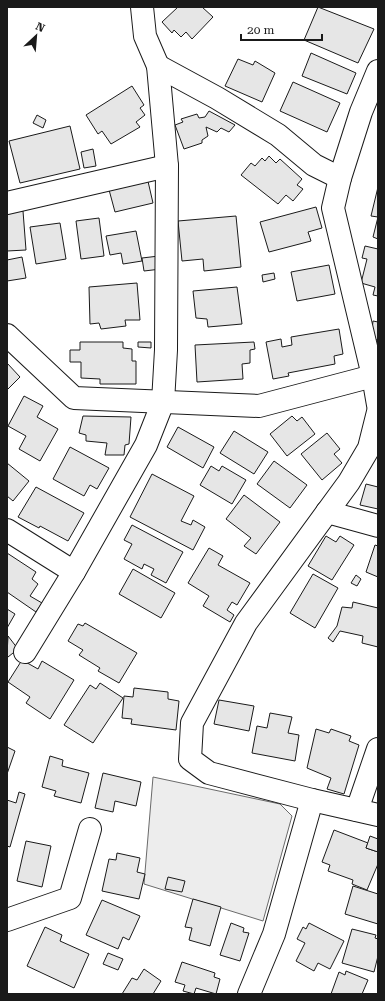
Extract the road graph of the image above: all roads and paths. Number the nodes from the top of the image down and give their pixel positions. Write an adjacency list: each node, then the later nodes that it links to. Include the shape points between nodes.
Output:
1 (142, 7): 2 (street, via 144,36)
2 (158, 66): 4 (street); 5 (street, via 244,114 278,136 314,165)
3 (378, 71): 5 (street, via 361,112)
4 (167, 166): 6 (street); 9 (street, via 166,350)
5 (340, 178): 8 (street, via 333,208)
6 (7, 203)
7 (7, 336): 9 (street, via 74,398)
8 (373, 376): 9 (street, via 259,406); 10 (street)
9 (163, 402): 15 (street, via 146,445)
10 (378, 404)
11 (378, 412): 12 (street, via 369,448)
12 (327, 512): 13 (street); 18 (street, via 246,623 192,723 190,759 209,773)
13 (378, 526)
14 (7, 530): 15 (street)
15 (74, 572): 16 (street)
16 (25, 652)
17 (378, 749): 19 (street)
18 (312, 800): 19 (street); 23 (street, via 274,934)
19 (357, 810): 20 (street)
20 (378, 815)
21 (90, 828): 22 (street, via 70,898)
22 (7, 920)
23 (249, 994)

